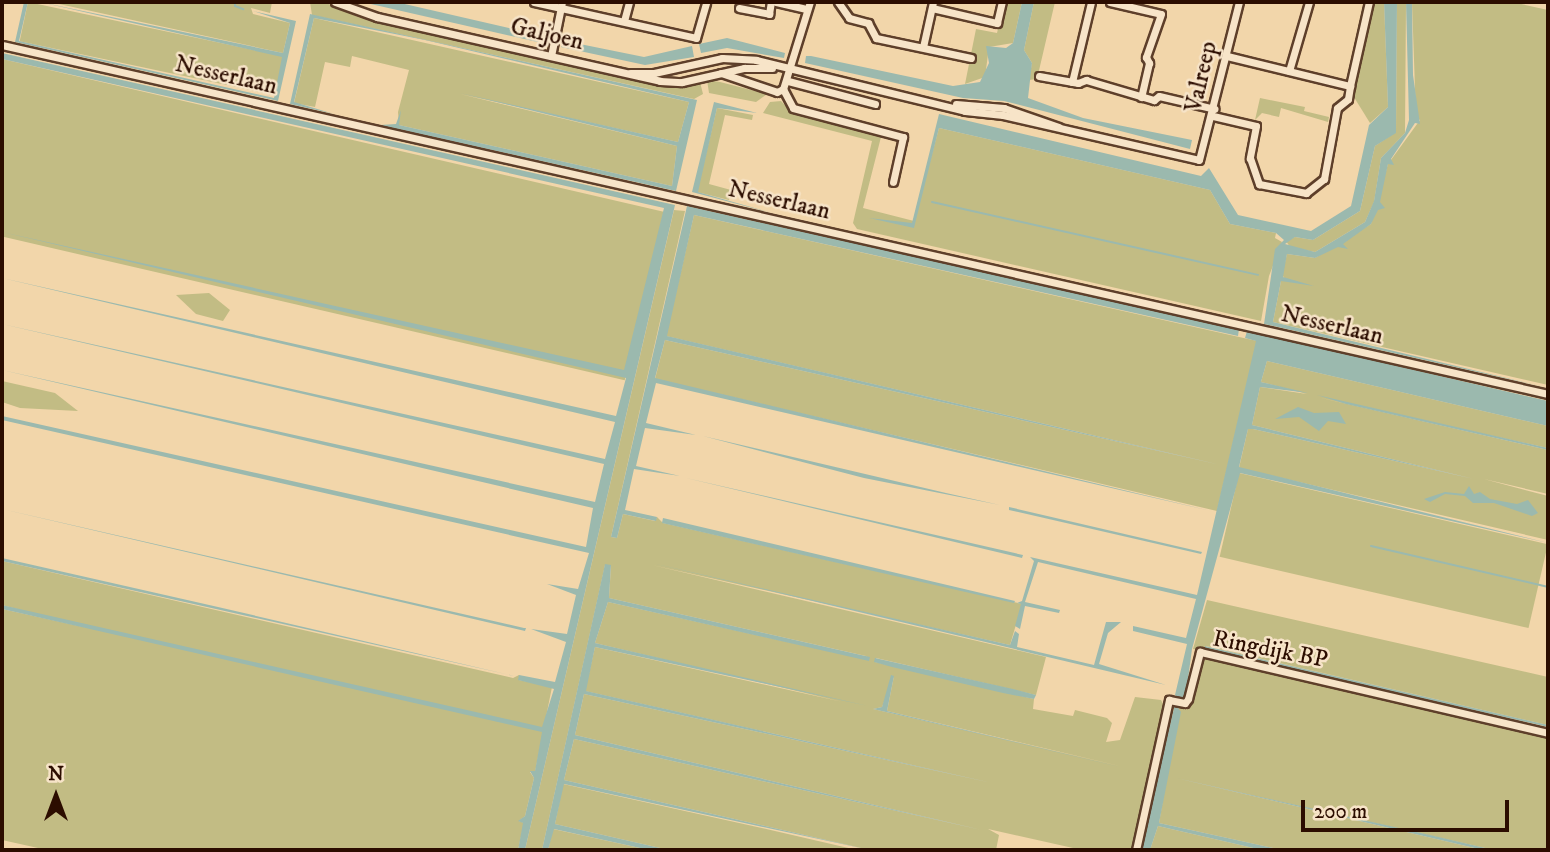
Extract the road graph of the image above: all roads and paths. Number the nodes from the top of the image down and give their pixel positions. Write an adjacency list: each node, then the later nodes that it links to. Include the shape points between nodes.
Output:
1 (335, 2): 20 (street, Galjoen, via 377,17)
2 (534, 2): 13 (street)
3 (629, 2): 17 (street)
4 (706, 2): 17 (street, via 695,38)
5 (774, 2): 14 (street); 16 (street, via 769,14)
6 (838, 2): 19 (street, via 849,18 868,23 876,38)
7 (1002, 2): 15 (street, via 997,23)
8 (1091, 2): 29 (street)
9 (1110, 2): 32 (street, via 1161,14 1146,57 1149,63)
10 (1239, 2): 21 (street, Valreep)
11 (1309, 2): 24 (street)
12 (1369, 2): 30 (street)
13 (562, 5): 17 (street); 20 (street)
14 (808, 5): 23 (street)
15 (933, 5): 19 (street)
16 (739, 8)
17 (624, 22)
18 (2, 45): 37 (street, Nesserlaan)
19 (923, 47): 22 (street)
20 (551, 55): 25 (street, Galjoen)
21 (1227, 56): 24 (street); 34 (street, Valreep)
22 (971, 58)
23 (790, 69): 25 (street, Galjoen, via 737,57 654,73); 26 (street, Galjoen, via 763,67); 28 (street); 35 (street, Galjoen, via 937,102 1004,108 1080,134)
24 (1289, 71): 30 (street)
25 (630, 73): 26 (street, Galjoen, via 682,82)
26 (721, 73): 31 (street, via 777,92)
27 (1038, 76): 29 (street)
28 (788, 81): 31 (street); 33 (street)
29 (1072, 82): 32 (street, via 1086,80)
30 (1350, 86): 34 (street, via 1348,99 1337,108 1324,179 1306,192 1259,184 1250,158 1256,126)
31 (783, 89): 36 (street, via 793,108 903,137)
32 (1141, 97): 34 (street)
33 (875, 104)
34 (1214, 113): 35 (street, Valreep)
35 (1199, 160)
36 (893, 182)
37 (1548, 394)
38 (1548, 733): 39 (street, Ringdijk BP, via 1200,652 1188,699 1169,700)
39 (1136, 850)

